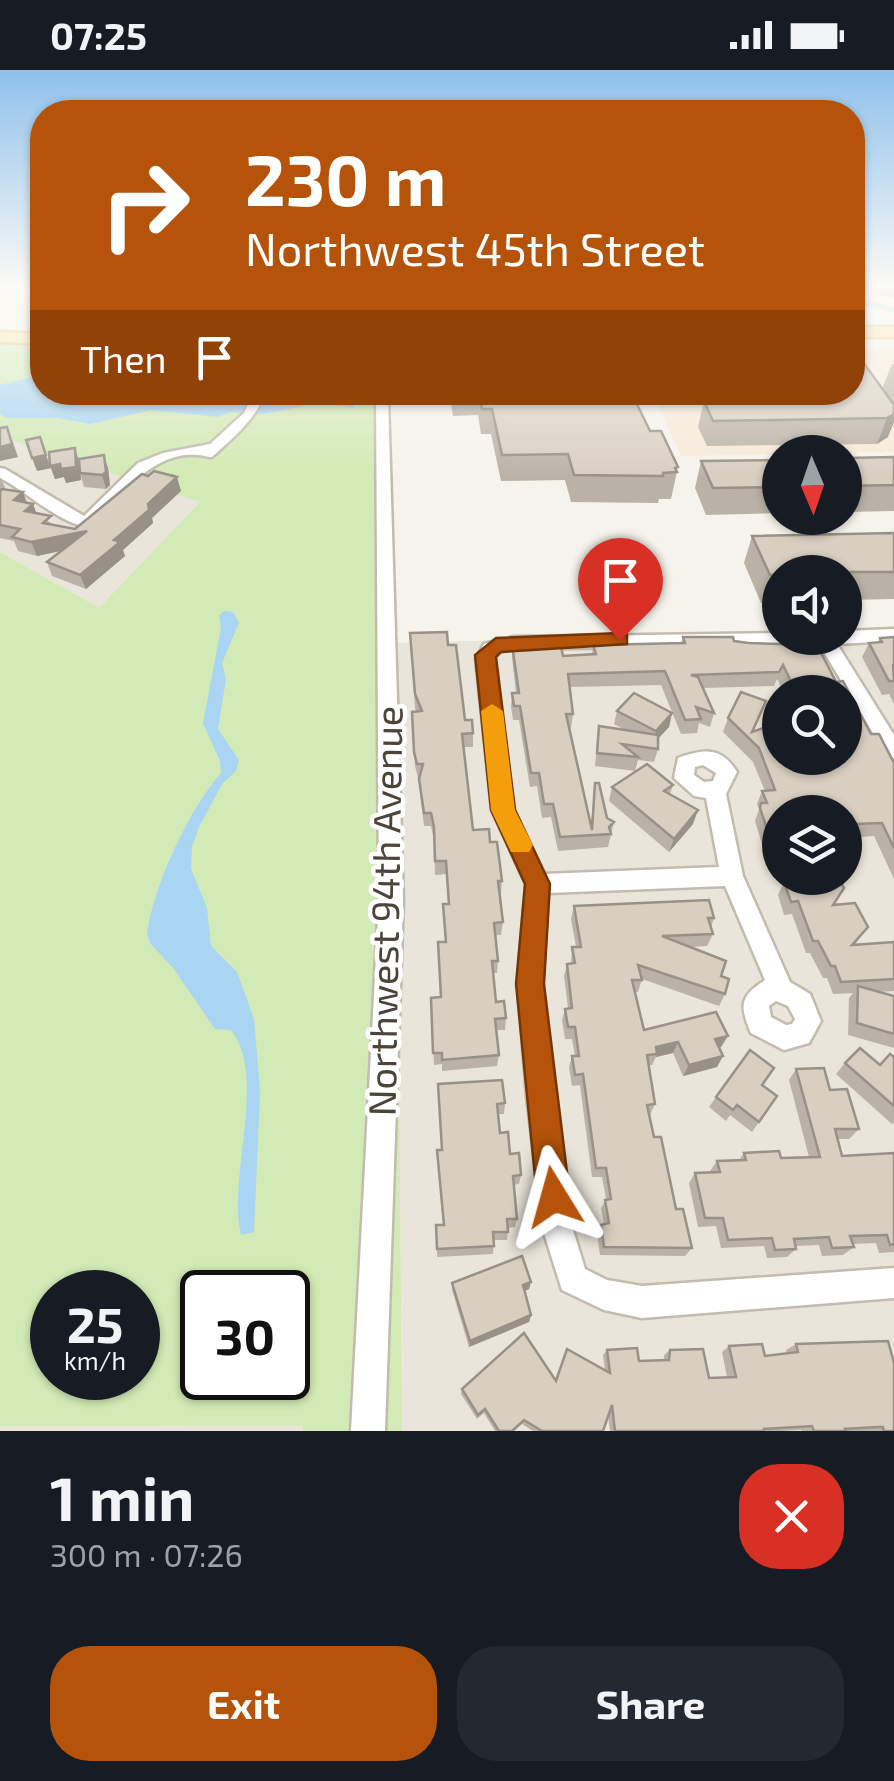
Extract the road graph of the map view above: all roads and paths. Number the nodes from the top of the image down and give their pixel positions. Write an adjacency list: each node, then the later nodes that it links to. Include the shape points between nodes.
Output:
1 (252, 405): 3 (street, via 250,415 198,462 147,474 86,523)
2 (382, 405): 14 (street, Northwest 94th Avenue, via 391,900)
3 (0, 472)
4 (894, 635): 5 (street)
5 (862, 636)
6 (762, 639): 11 (street, via 513,643 488,651 503,810)
7 (834, 655): 8 (street)
8 (894, 752)
9 (715, 790): 10 (street)
10 (732, 876): 11 (street); 12 (street)
11 (538, 884): 13 (street, via 530,984 540,1097 558,1230 573,1279 604,1295 642,1302)
12 (780, 989)
13 (894, 1283)
14 (368, 1431)

